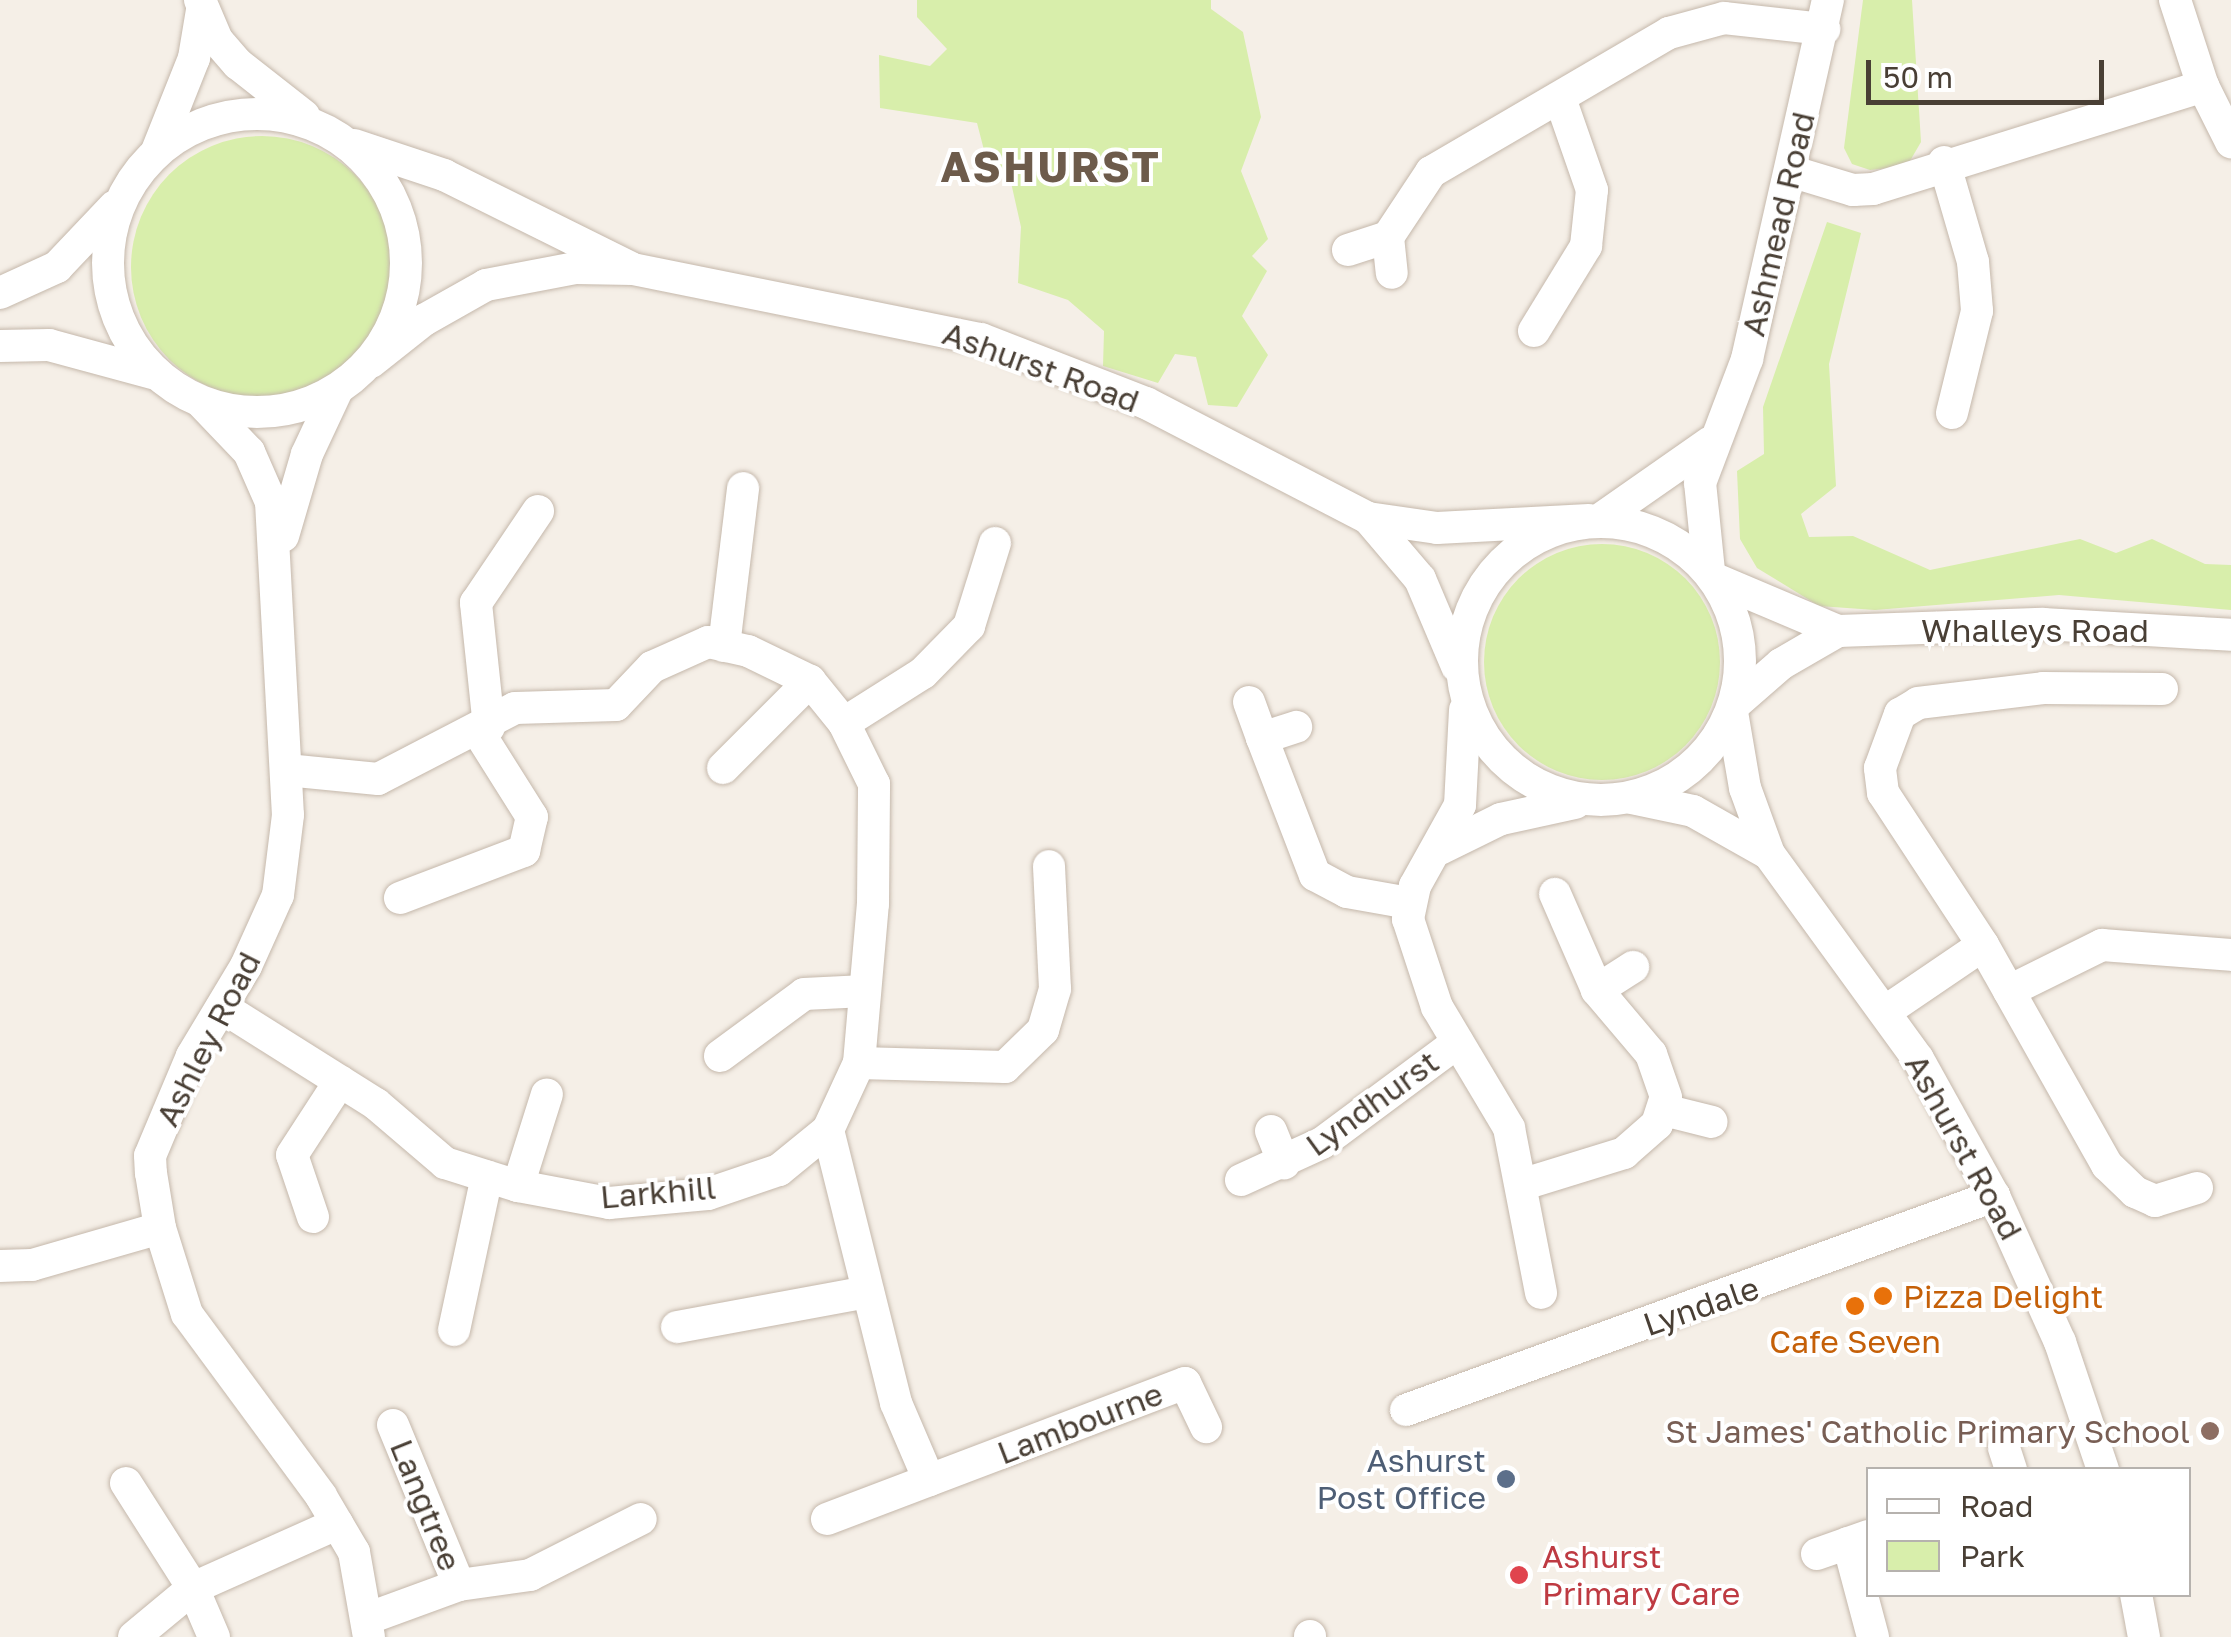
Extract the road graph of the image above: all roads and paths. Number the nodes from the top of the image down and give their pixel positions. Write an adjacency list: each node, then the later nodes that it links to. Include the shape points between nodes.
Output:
1 (2175, 0): 4 (street)
2 (201, 5): 6 (street, via 238,64); 9 (street, via 194,58)
3 (1826, 14): 5 (street, via 1724,18 1668,33); 11 (street, Ashmead Road)
4 (2202, 86): 7 (street); 10 (street)
5 (1561, 101): 13 (street, via 1431,172); 18 (street, via 1592,190 1586,246)
6 (316, 124): 8 (street); 9 (street, via 275,114 233,114 192,127)
7 (2231, 142)
8 (349, 143): 15 (street, Ashurst Road, via 444,175); 20 (street, via 382,179 403,224 408,272 396,320)
9 (157, 151): 12 (street)
10 (1944, 162): 11 (street, via 1853,190); 24 (street, via 1973,262 1977,310)
11 (1790, 171): 25 (street, Ashmead Road, via 1747,359)
12 (122, 196): 17 (street, via 57,268); 21 (street, via 108,242 110,290 126,336)
13 (1388, 237): 14 (street); 16 (street)
14 (1348, 250)
15 (632, 269): 20 (street, Ashurst Road, via 575,268 486,285 424,320); 28 (street, Ashurst Road, via 981,338 1146,403)
16 (1392, 274)
17 (0, 293)
18 (1534, 332)
19 (0, 346): 21 (street, via 50,345)
20 (371, 362): 22 (street)
21 (156, 374): 23 (street)
22 (336, 392): 23 (street, via 293,410 247,413); 31 (street, Ashley Road, via 289,504)
23 (202, 403): 31 (street, Ashley Road, via 249,452 271,502)
24 (1952, 413)
25 (1711, 442): 29 (street); 32 (street, Ashmead Road, via 1698,507)
26 (743, 488): 35 (street)
27 (538, 511): 43 (street, via 476,603)
28 (1368, 518): 29 (street, Ashurst Road, via 1437,528); 37 (street, Ashurst Road, via 1420,579)
29 (1594, 520): 32 (street, via 1640,526 1678,543); 37 (street, via 1545,531 1507,556 1488,580 1463,634)
30 (995, 543): 41 (street, via 970,626 923,674)
31 (278, 565): 46 (street, Ashley Road)
32 (1712, 575): 33 (street, Whalleys Road); 40 (street, via 1734,616 1741,660)
33 (1838, 631): 34 (street, Whalleys Road, via 2043,624); 40 (street, Whalleys Road, via 1780,664)
34 (2231, 635)
35 (724, 646): 36 (street, Larkhill); 43 (street, via 708,642 652,667 616,705 516,708)
36 (810, 681): 41 (street, Larkhill); 45 (street)
37 (1463, 687): 48 (street, via 1482,735 1510,768 1547,790); 49 (street, via 1460,804)
38 (2162, 689): 55 (street, via 2043,688 1918,703 1900,714 1880,768 1884,793)
39 (1250, 702): 44 (street)
40 (1733, 709): 47 (street, via 1707,753 1673,781); 50 (street, Ashurst Road, via 1745,788)
41 (844, 723): 58 (street, Larkhill, via 874,784)
42 (1296, 728): 44 (street)
43 (484, 730): 46 (street, via 378,779); 53 (street, via 532,816 524,850)
44 (1262, 738): 54 (street, via 1314,874 1347,892)
45 (723, 768)
46 (286, 770): 61 (street, Ashley Road, via 278,896)
47 (1632, 798): 48 (street); 50 (street, Ashurst Road, via 1693,811)
48 (1590, 801): 49 (street, via 1501,819)
49 (1440, 849): 54 (street)
50 (1768, 854): 62 (street, Ashurst Road)
51 (1049, 866): 65 (street, via 1055,990 1044,1030 1005,1066)
52 (1555, 894): 59 (street)
53 (400, 898)
54 (1410, 902): 63 (street, Lyndhurst, via 1417,957)
55 (1983, 945): 60 (street); 62 (street)
56 (2231, 955): 60 (street, via 2102,945)
57 (1633, 968): 59 (street)
58 (865, 990): 64 (street, via 804,994); 65 (street, Larkhill)
59 (1596, 990): 68 (street, via 1659,1067)
60 (2009, 991): 76 (street, via 2108,1165 2134,1192 2155,1201)
61 (222, 1006): 66 (street, Larkhill); 79 (street, Ashley Road, via 192,1056 150,1156)
62 (1886, 1012): 77 (street, Ashurst Road)
63 (1458, 1042): 72 (street, Lyndhurst, via 1322,1143); 75 (street, Lyndhurst, via 1509,1128)
64 (720, 1056)
65 (858, 1063): 70 (street, Larkhill)
66 (340, 1082): 74 (street, Larkhill, via 444,1162); 78 (street, via 292,1156)
67 (547, 1094): 74 (street)
68 (1664, 1110): 69 (street); 75 (street, via 1624,1152)
69 (1712, 1122)
70 (828, 1130): 74 (street, Larkhill, via 779,1170 708,1194 609,1203); 81 (street)
71 (1271, 1131): 72 (street, Lyndhurst)
72 (1284, 1163): 73 (street, Lyndhurst)
73 (1241, 1180)
74 (502, 1181): 84 (street)
75 (1524, 1184): 82 (street, Lyndhurst)
76 (2197, 1188)
77 (1994, 1196): 85 (street, Lyndale); 88 (street, Ashurst Road, via 2060,1342)
78 (313, 1216)
79 (160, 1228): 80 (street, via 67,1256); 93 (street, Ashley Road, via 187,1314)
80 (0, 1266)
81 (868, 1292): 83 (street); 89 (street, via 896,1403)
82 (1542, 1292)
83 (677, 1327)
84 (454, 1330)
85 (1406, 1410)
86 (393, 1425): 96 (street, Langtree)
87 (1206, 1427): 89 (street, Lambourne, via 1185,1383)
88 (2102, 1467)
89 (929, 1480): 92 (street, Lambourne)
90 (126, 1483): 97 (street)
91 (641, 1519): 96 (street, via 530,1575)
92 (827, 1519)
93 (337, 1524): 97 (street); 101 (street, Ashley Road, via 354,1552)
94 (1858, 1540): 95 (street); 98 (street)
95 (1817, 1554)
96 (459, 1585): 101 (street)
97 (193, 1588): 102 (street); 103 (street)
98 (1866, 1588)
99 (1867, 1597): 104 (street)
100 (2137, 1597): 105 (street)
101 (369, 1628)
102 (134, 1637)
103 (214, 1637)
104 (1874, 1637)
105 (2144, 1637)

